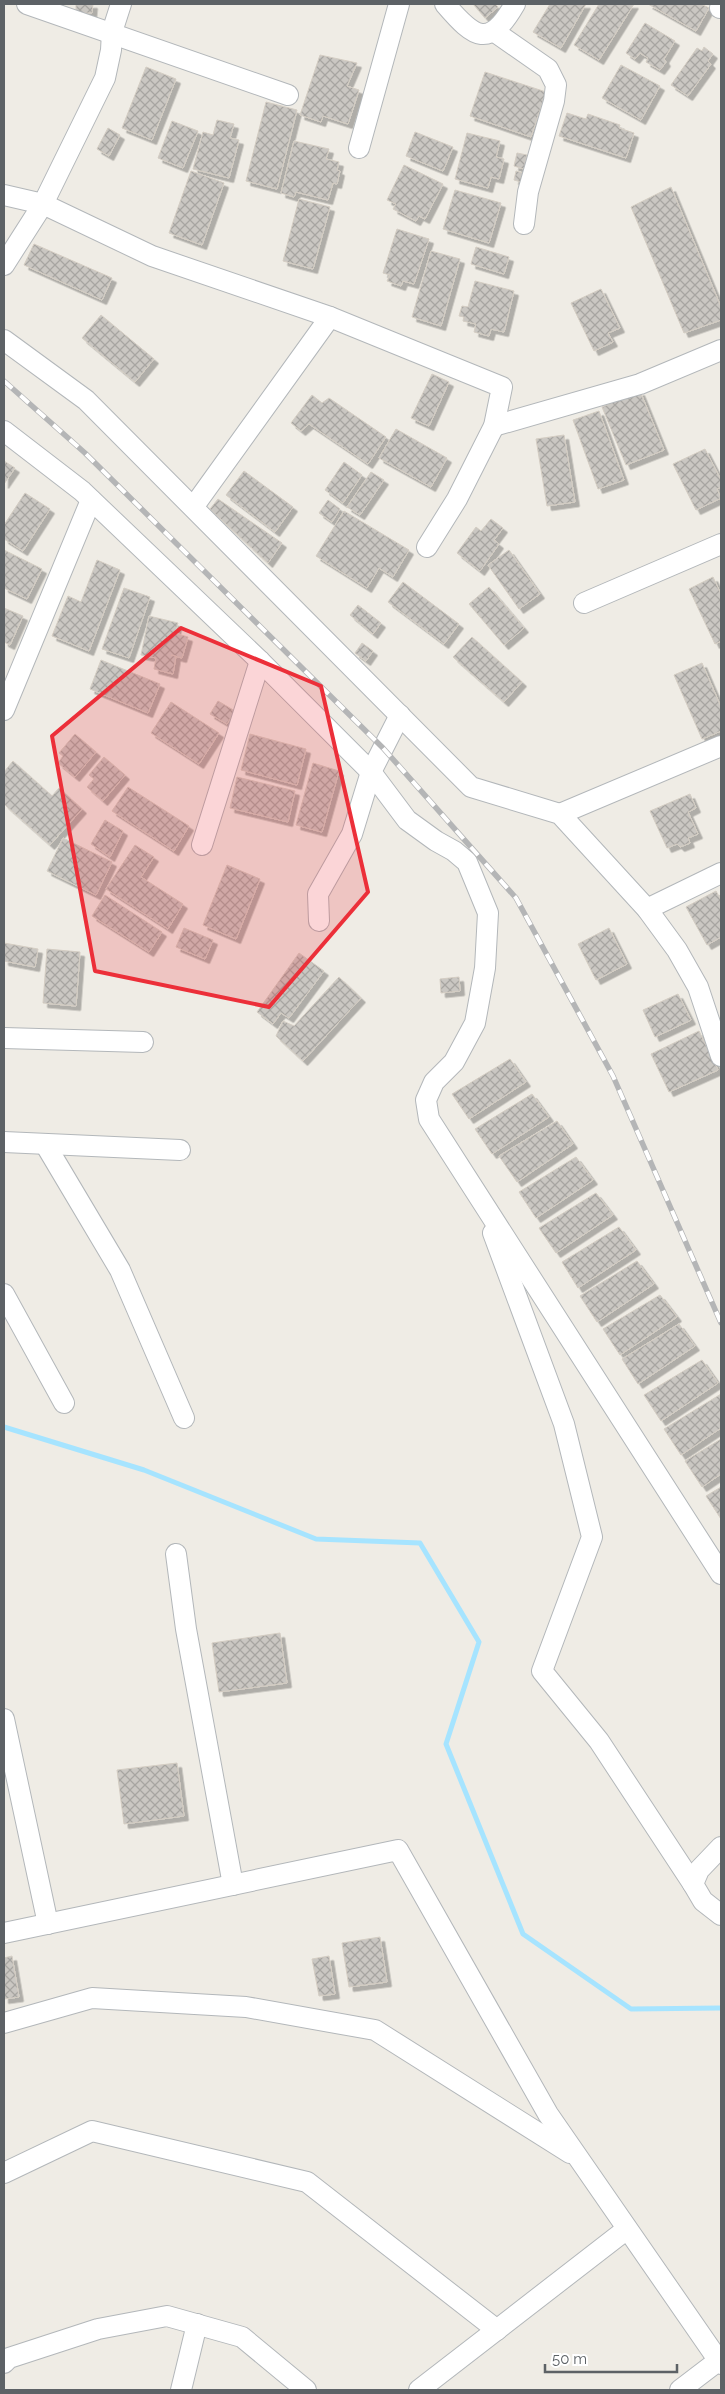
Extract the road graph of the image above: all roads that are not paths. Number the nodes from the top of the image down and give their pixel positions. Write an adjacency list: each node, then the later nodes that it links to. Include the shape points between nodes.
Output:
1 (27, 4): 6 (street)
2 (121, 4): 6 (street)
3 (399, 4): 9 (street)
4 (445, 4): 7 (street, via 468,28 483,34)
5 (515, 4): 7 (street)
6 (112, 32): 8 (street); 11 (street, via 105,78)
7 (495, 32): 12 (street, via 548,69 556,85 528,192)
8 (288, 95)
9 (359, 148)
10 (4, 195): 11 (street)
11 (43, 204): 13 (street); 14 (street, via 152,256)
12 (524, 224)
13 (4, 265)
14 (330, 317): 17 (street, via 502,387); 20 (street)
15 (4, 340): 20 (street, via 86,400)
16 (721, 350): 17 (street, via 640,384)
17 (494, 426): 22 (street, via 457,499)
18 (4, 431): 19 (street)
19 (92, 500): 24 (street); 25 (street)
20 (194, 506): 26 (street)
21 (721, 544): 23 (street)
22 (427, 547)
23 (584, 603)
24 (260, 662): 28 (street); 30 (street)
25 (4, 710)
26 (400, 715): 28 (street); 29 (street, via 471,787)
27 (721, 746): 29 (street)
28 (371, 772): 33 (street, via 352,834 318,894); 40 (street, via 407,820 467,862 488,913 475,1023 454,1062 434,1082 426,1100 430,1119)
29 (560, 814): 32 (street)
30 (202, 845)
31 (721, 873): 32 (street)
32 (647, 909): 36 (street, via 698,987)
33 (318, 921)
34 (4, 1038): 35 (street)
35 (144, 1042)
36 (721, 1056)
37 (4, 1142): 38 (street)
38 (45, 1144): 39 (street); 43 (street, via 120,1270)
39 (180, 1150)
40 (479, 1196): 45 (street); 48 (street, via 564,1424 592,1537 542,1671 599,1741)
41 (4, 1294): 42 (street)
42 (64, 1403)
43 (184, 1418)
44 (176, 1554): 49 (street, via 186,1629)
45 (721, 1574)
46 (4, 1719): 51 (street)
47 (721, 1847): 48 (street, via 699,1870)
48 (693, 1884): 50 (street, via 704,1901)
49 (233, 1886): 51 (street); 54 (street, via 398,1850 548,2114)
50 (721, 1915)
51 (48, 1924): 52 (street)
52 (4, 1933)
53 (4, 2024): 54 (street, via 92,1998 246,2007 375,2030)
54 (579, 2159): 56 (street)
55 (4, 2173): 58 (street, via 92,2131 307,2182)
56 (627, 2229): 58 (street); 60 (street)
57 (197, 2324): 59 (street, via 167,2316 98,2329); 61 (street); 62 (street, via 242,2337)
58 (497, 2330): 63 (street)
59 (5, 2356)
60 (720, 2362): 64 (street)
61 (180, 2390)
62 (306, 2390)
63 (419, 2390)
64 (680, 2390)

